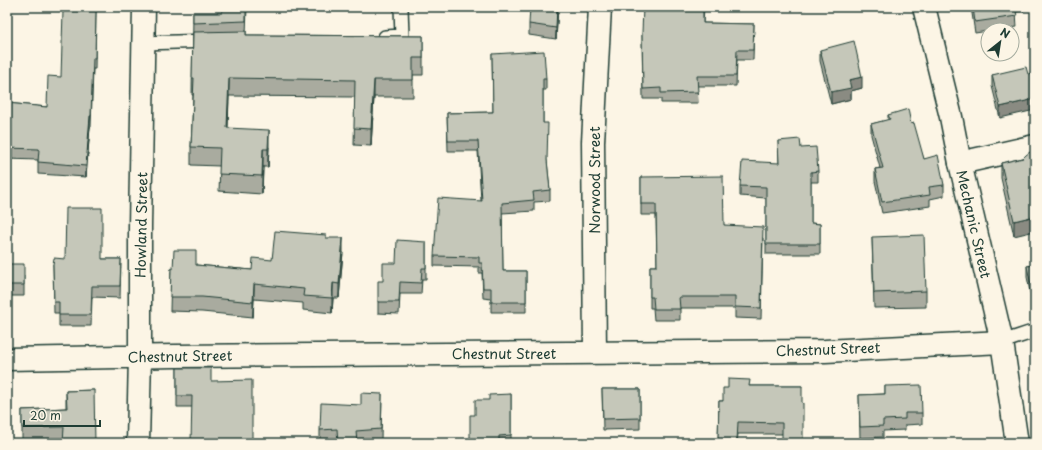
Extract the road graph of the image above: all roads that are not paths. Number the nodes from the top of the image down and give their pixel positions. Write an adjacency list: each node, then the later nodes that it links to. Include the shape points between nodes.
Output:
1 (144, 7): 7 (street, Howland Street)
2 (401, 7): 5 (lane, via 402,36)
3 (600, 7): 12 (street, Norwood Street, via 593,142)
4 (924, 7): 9 (street, Mechanic Street)
5 (370, 37)
6 (220, 41): 7 (lane)
7 (144, 43): 13 (street, Howland Street)
8 (1035, 146): 9 (street)
9 (960, 163): 11 (street, Mechanic Street)
10 (1035, 333): 11 (lane)
11 (1002, 342): 12 (street, Chestnut Street, via 825,351); 16 (street, Mechanic Street)
12 (595, 352): 13 (street, Chestnut Street)
13 (140, 356): 14 (street, Chestnut Street); 15 (street, Howland Street)
14 (7, 359)
15 (138, 443)
16 (1017, 443)

